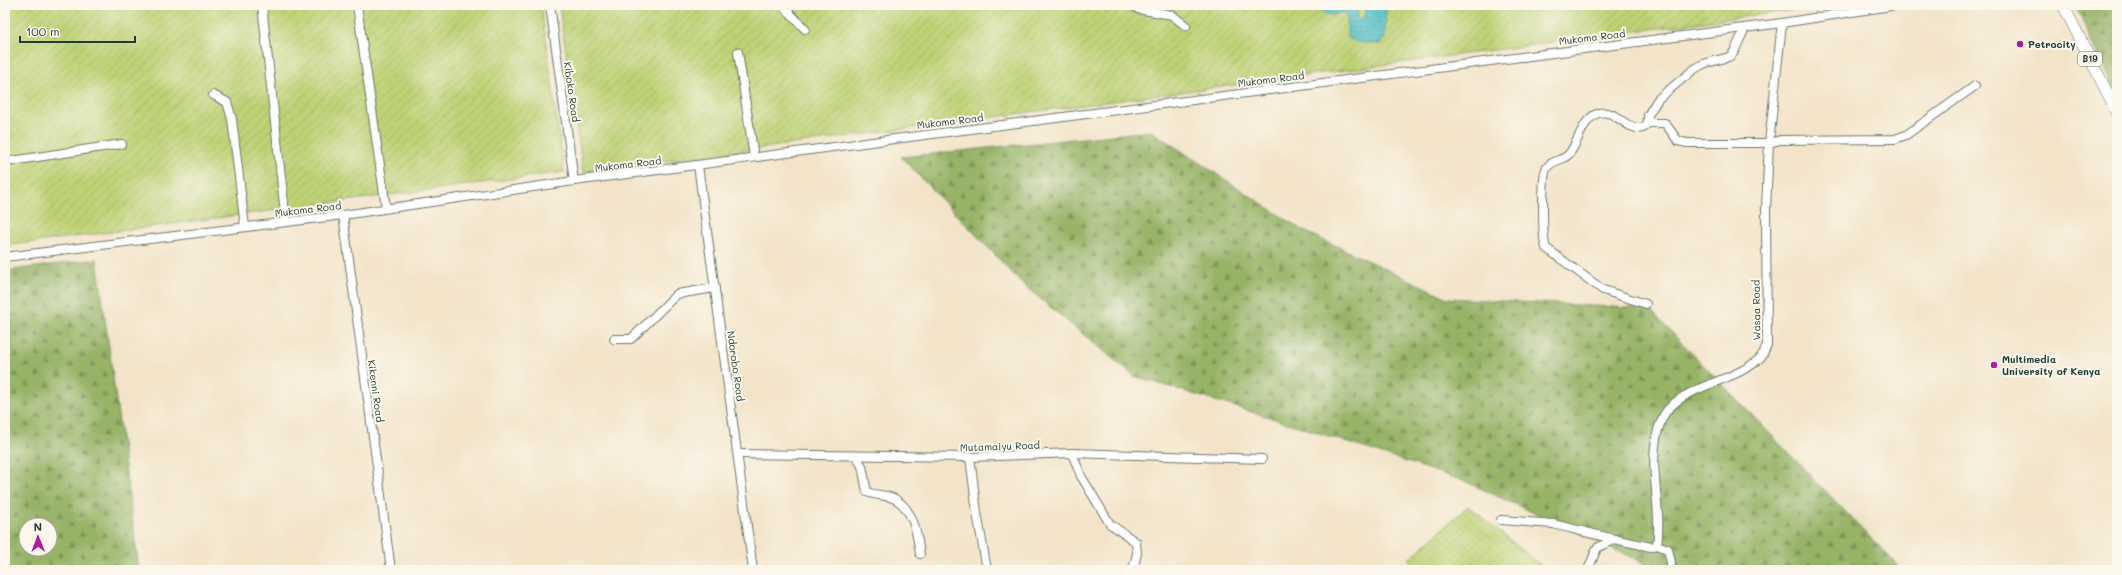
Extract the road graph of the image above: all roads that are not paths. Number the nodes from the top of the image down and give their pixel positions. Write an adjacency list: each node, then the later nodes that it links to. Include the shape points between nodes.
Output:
1 (262, 5): 25 (street)
2 (357, 5): 23 (street)
3 (550, 5): 22 (street, Kiboko Road)
4 (782, 5): 11 (street)
5 (1132, 5): 9 (street, via 1172,15)
6 (1897, 5): 8 (street, Mukoma Road)
7 (2063, 5): 15 (highway, B19)
8 (1782, 23): 10 (street, Mukoma Road); 17 (street, Wasaa Road)
9 (1186, 26)
10 (1745, 28): 16 (street, via 1729,57 1703,64 1658,99 1648,115); 19 (street, Mukoma Road)
11 (805, 29)
12 (738, 52): 19 (street)
13 (1975, 86): 17 (street, via 1906,135 1895,139 1780,140)
14 (213, 95): 26 (street, via 227,102 232,119)
15 (2117, 112)
16 (1648, 123): 17 (street, via 1665,123 1678,141 1687,144); 29 (street, via 1637,129 1607,113 1591,117 1568,155 1545,170 1544,196 1546,248 1603,290)
17 (1769, 143): 38 (street, Wasaa Road, via 1766,209 1767,345 1760,358 1748,366 1669,406 1661,420 1656,442 1654,473 1659,528)
18 (122, 144): 20 (street)
19 (754, 157): 21 (street, Mukoma Road)
20 (5, 162)
21 (698, 165): 22 (street, Mukoma Road); 28 (street, Ndorobo Road)
22 (574, 181): 23 (street, Mukoma Road)
23 (386, 208): 24 (street, Mukoma Road)
24 (343, 215): 25 (street, Mukoma Road); 40 (street, Kikenni Road)
25 (286, 222): 26 (street, Mukoma Road)
26 (245, 227): 27 (street, Mukoma Road)
27 (5, 257)
28 (715, 288): 30 (street, via 677,294 631,339); 32 (street, Ndorobo Road)
29 (1646, 304)
30 (614, 339)
31 (1072, 453): 34 (street, Mutamaiyu Road); 35 (street, Mutamaiyu Road); 43 (street, via 1081,476 1110,524 1136,542 1138,549)
32 (739, 454): 33 (street, Mutamaiyu Road); 41 (street, Ndorobo Road)
33 (856, 456): 34 (street, Mutamaiyu Road); 39 (street, via 862,466 867,492 895,499 913,520)
34 (970, 457): 42 (street)
35 (1262, 459)
36 (1501, 520): 37 (street, via 1553,524)
37 (1614, 539): 38 (street, via 1651,547); 44 (street, via 1597,548)
38 (1656, 545): 45 (street, via 1668,549)
39 (920, 554)
40 (391, 570)
41 (753, 570)
42 (988, 570)
43 (1133, 570)
44 (1588, 570)
45 (1671, 570)

